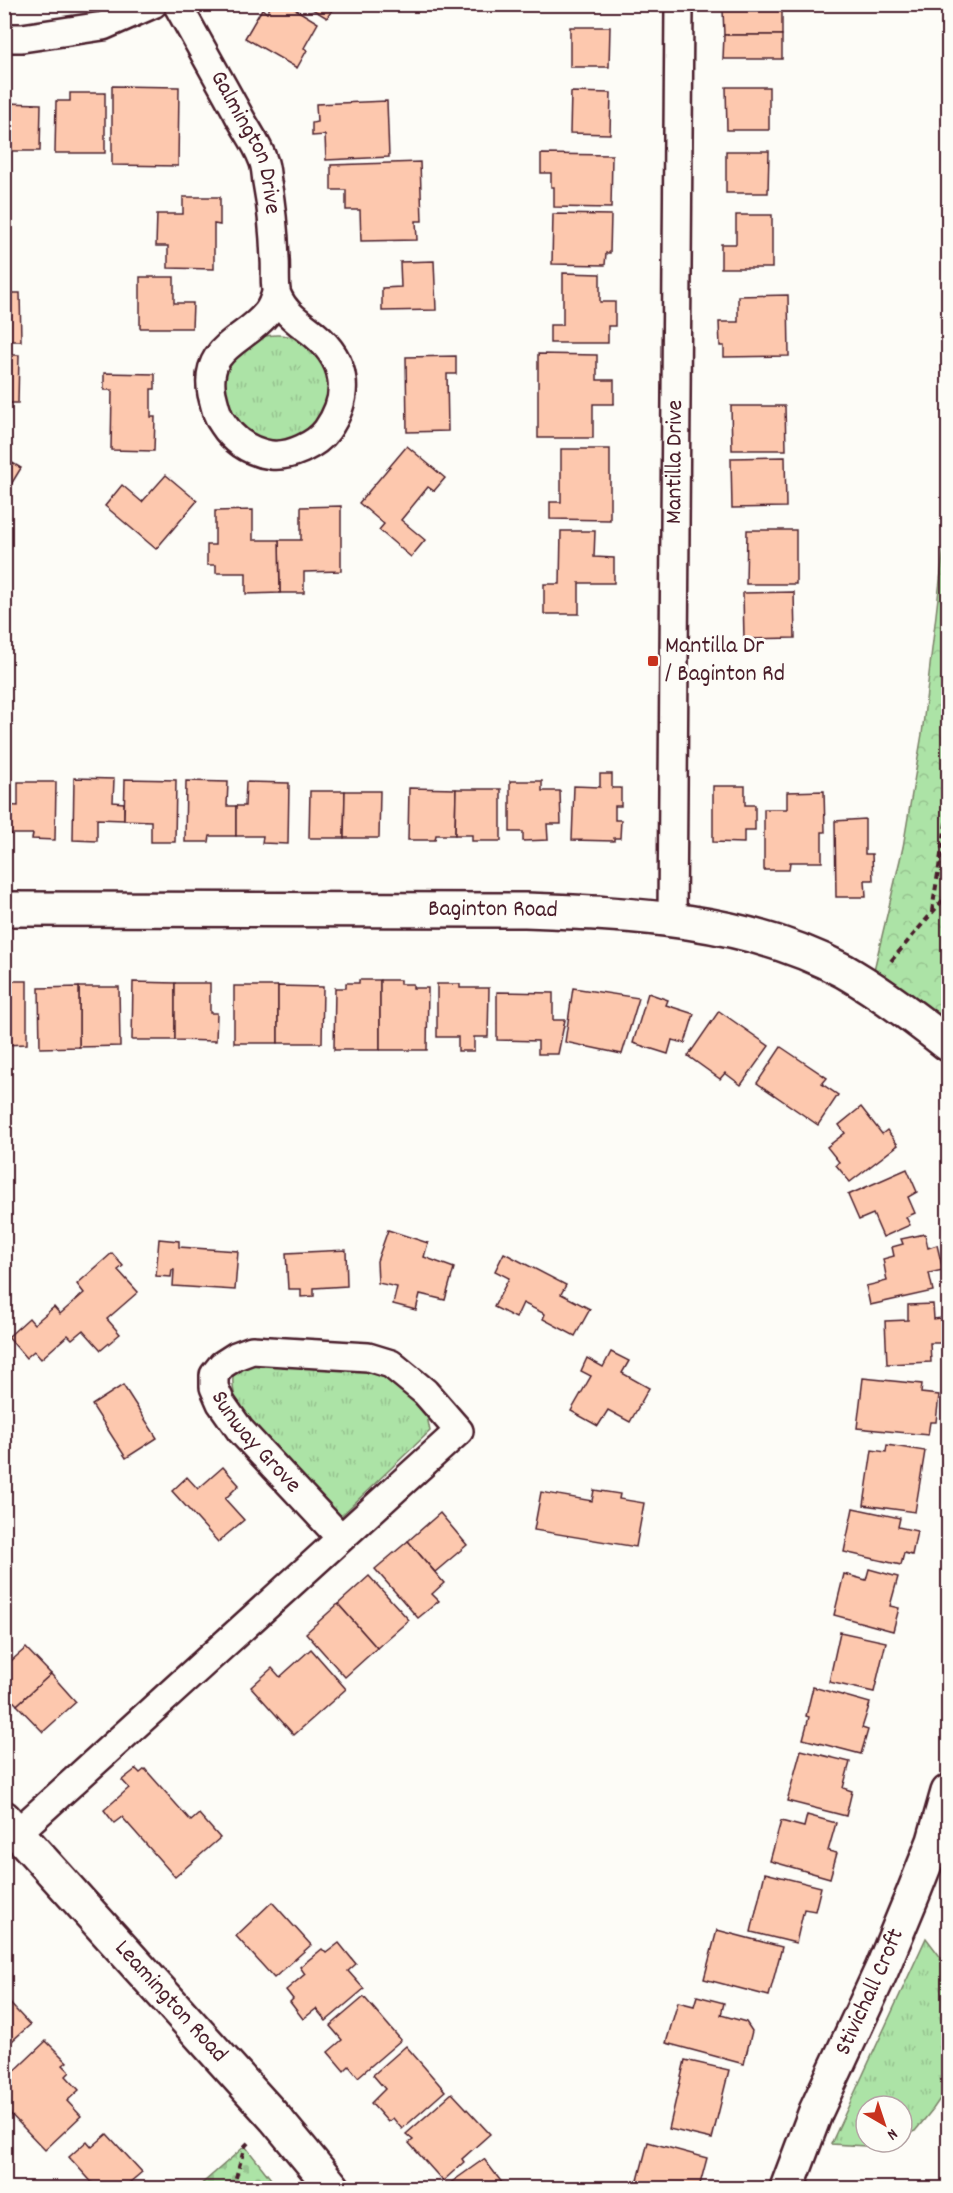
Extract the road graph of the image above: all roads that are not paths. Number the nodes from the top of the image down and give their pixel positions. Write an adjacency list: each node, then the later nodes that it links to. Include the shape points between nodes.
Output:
1 (153, 4): 4 (street, via 103,26)
2 (177, 4): 5 (street, Galmington Drive, via 263,161 273,216)
3 (679, 4): 7 (street, Mantilla Drive)
4 (4, 38)
5 (276, 293): 5 (street, via 285,310 334,356 344,386 341,404 323,435 297,450 272,455 255,451 229,433 215,407 212,382 215,362 224,349 264,317)
6 (4, 909): 7 (street, Baginton Road, via 524,910)
7 (672, 920): 8 (street, Baginton Road, via 786,945 870,987)
8 (948, 1044)
9 (340, 1537): 9 (street, Sunway Grove, via 228,1416 214,1387 214,1375 236,1356 252,1350 368,1357 392,1364 425,1392 459,1431); 11 (street, Sunway Grove)
10 (948, 1792): 13 (street, Stivichall Croft, via 909,1905 816,2111)
11 (11, 1825): 12 (street, Leamington Road, via 275,2118)
12 (333, 2188)
13 (787, 2188)

